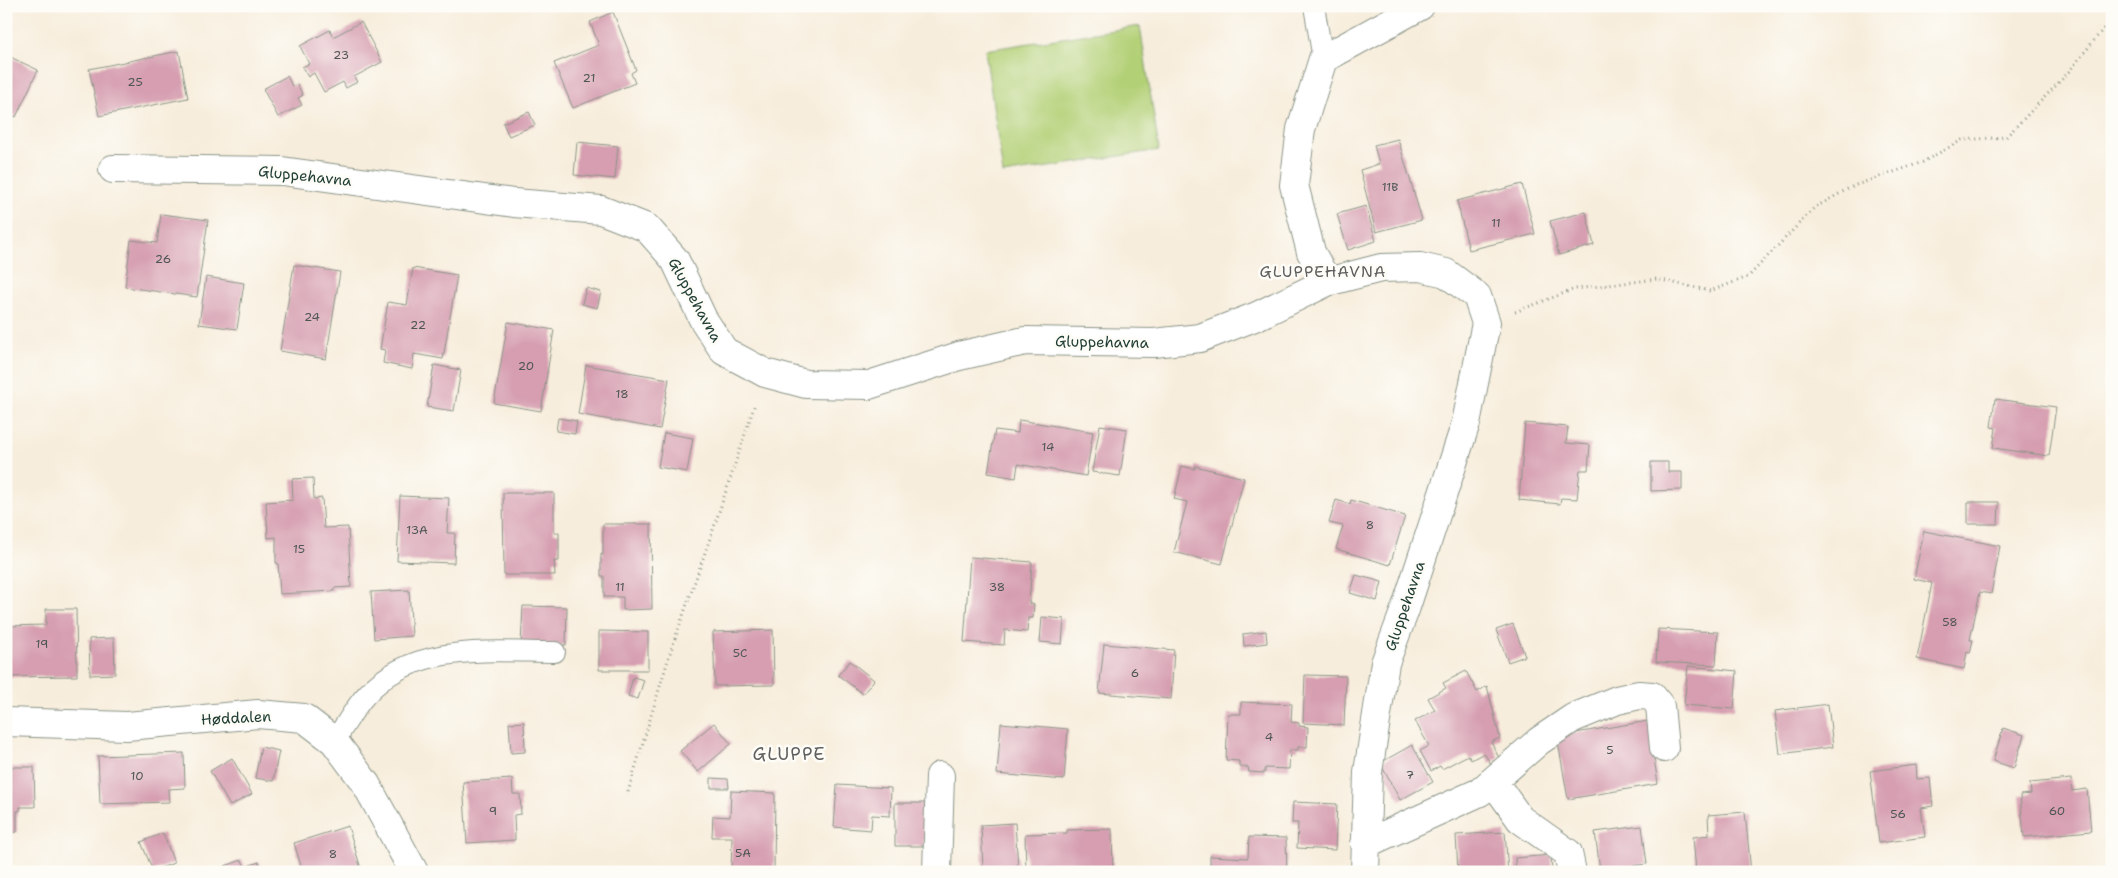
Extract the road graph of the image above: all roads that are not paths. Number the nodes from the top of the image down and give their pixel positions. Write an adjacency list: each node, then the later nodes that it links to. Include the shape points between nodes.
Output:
1 (1314, 6): 3 (lane)
2 (1420, 6): 3 (street)
3 (1323, 59): 5 (street, via 1301,129 1294,185 1312,252)
4 (113, 169): 5 (street, Gluppehavna, via 282,171 514,203 601,210 647,228 675,260 703,320 724,350 765,373 806,384 869,385 959,356 1025,341 1154,343 1200,338 1257,316)
5 (1327, 282): 12 (street, Gluppehavna, via 1381,268 1420,267 1446,273 1478,296 1486,323 1466,423 1385,663 1368,772)
6 (555, 652): 8 (lane, via 468,652 414,662 388,675 367,694)
7 (6, 722): 8 (street, Høddalen, via 128,726 258,714 304,718)
8 (334, 741): 13 (street, Høddalen, via 366,784)
9 (1664, 748): 11 (street, via 1660,706 1652,696 1639,695 1617,700 1573,718 1539,741)
10 (940, 776): 14 (street)
11 (1493, 781): 12 (street, via 1480,792); 16 (street, via 1520,820 1568,853)
12 (1365, 844): 15 (street, Gluppehavna)
13 (414, 872)
14 (937, 872)
15 (1365, 872)
16 (1572, 872)

